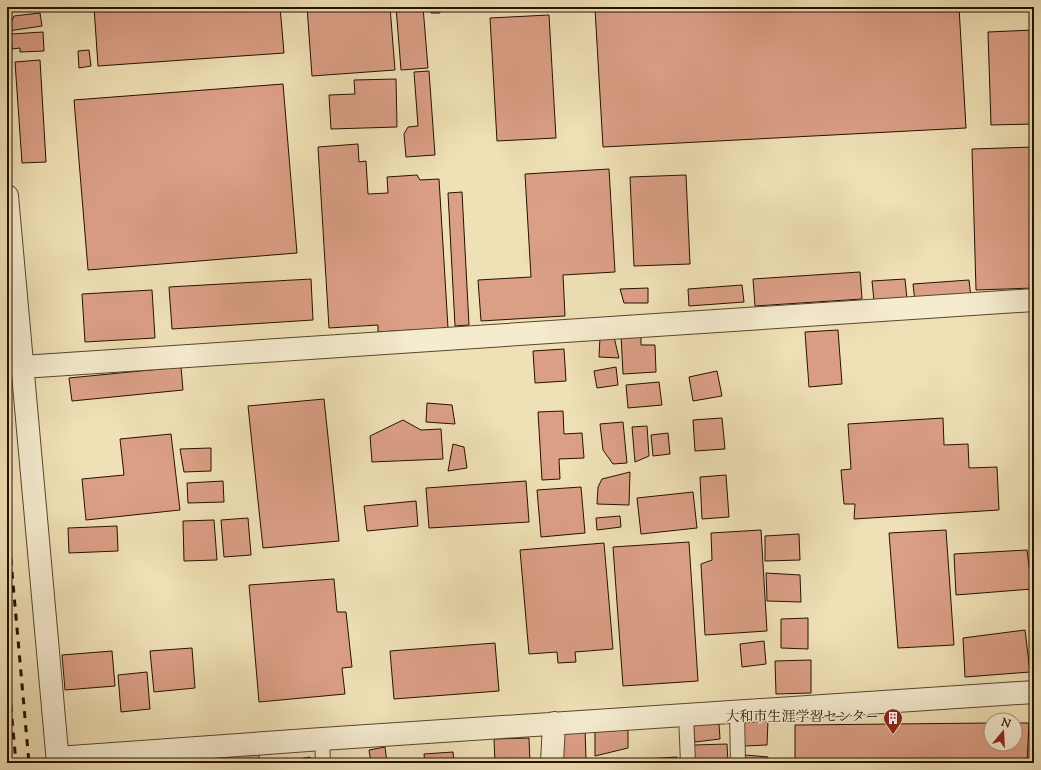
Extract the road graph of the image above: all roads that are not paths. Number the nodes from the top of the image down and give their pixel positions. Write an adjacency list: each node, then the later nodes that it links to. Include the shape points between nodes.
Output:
1 (7, 196): 3 (street)
2 (1034, 300): 3 (street)
3 (22, 367): 9 (street)
4 (1034, 692): 5 (street)
5 (737, 712): 6 (street); 13 (lane)
6 (686, 715): 7 (street); 12 (lane)
7 (554, 723): 8 (street); 11 (street)
8 (322, 739): 9 (street); 10 (lane)
9 (58, 760)
10 (323, 763)
11 (552, 763)
12 (688, 763)
13 (738, 763)

